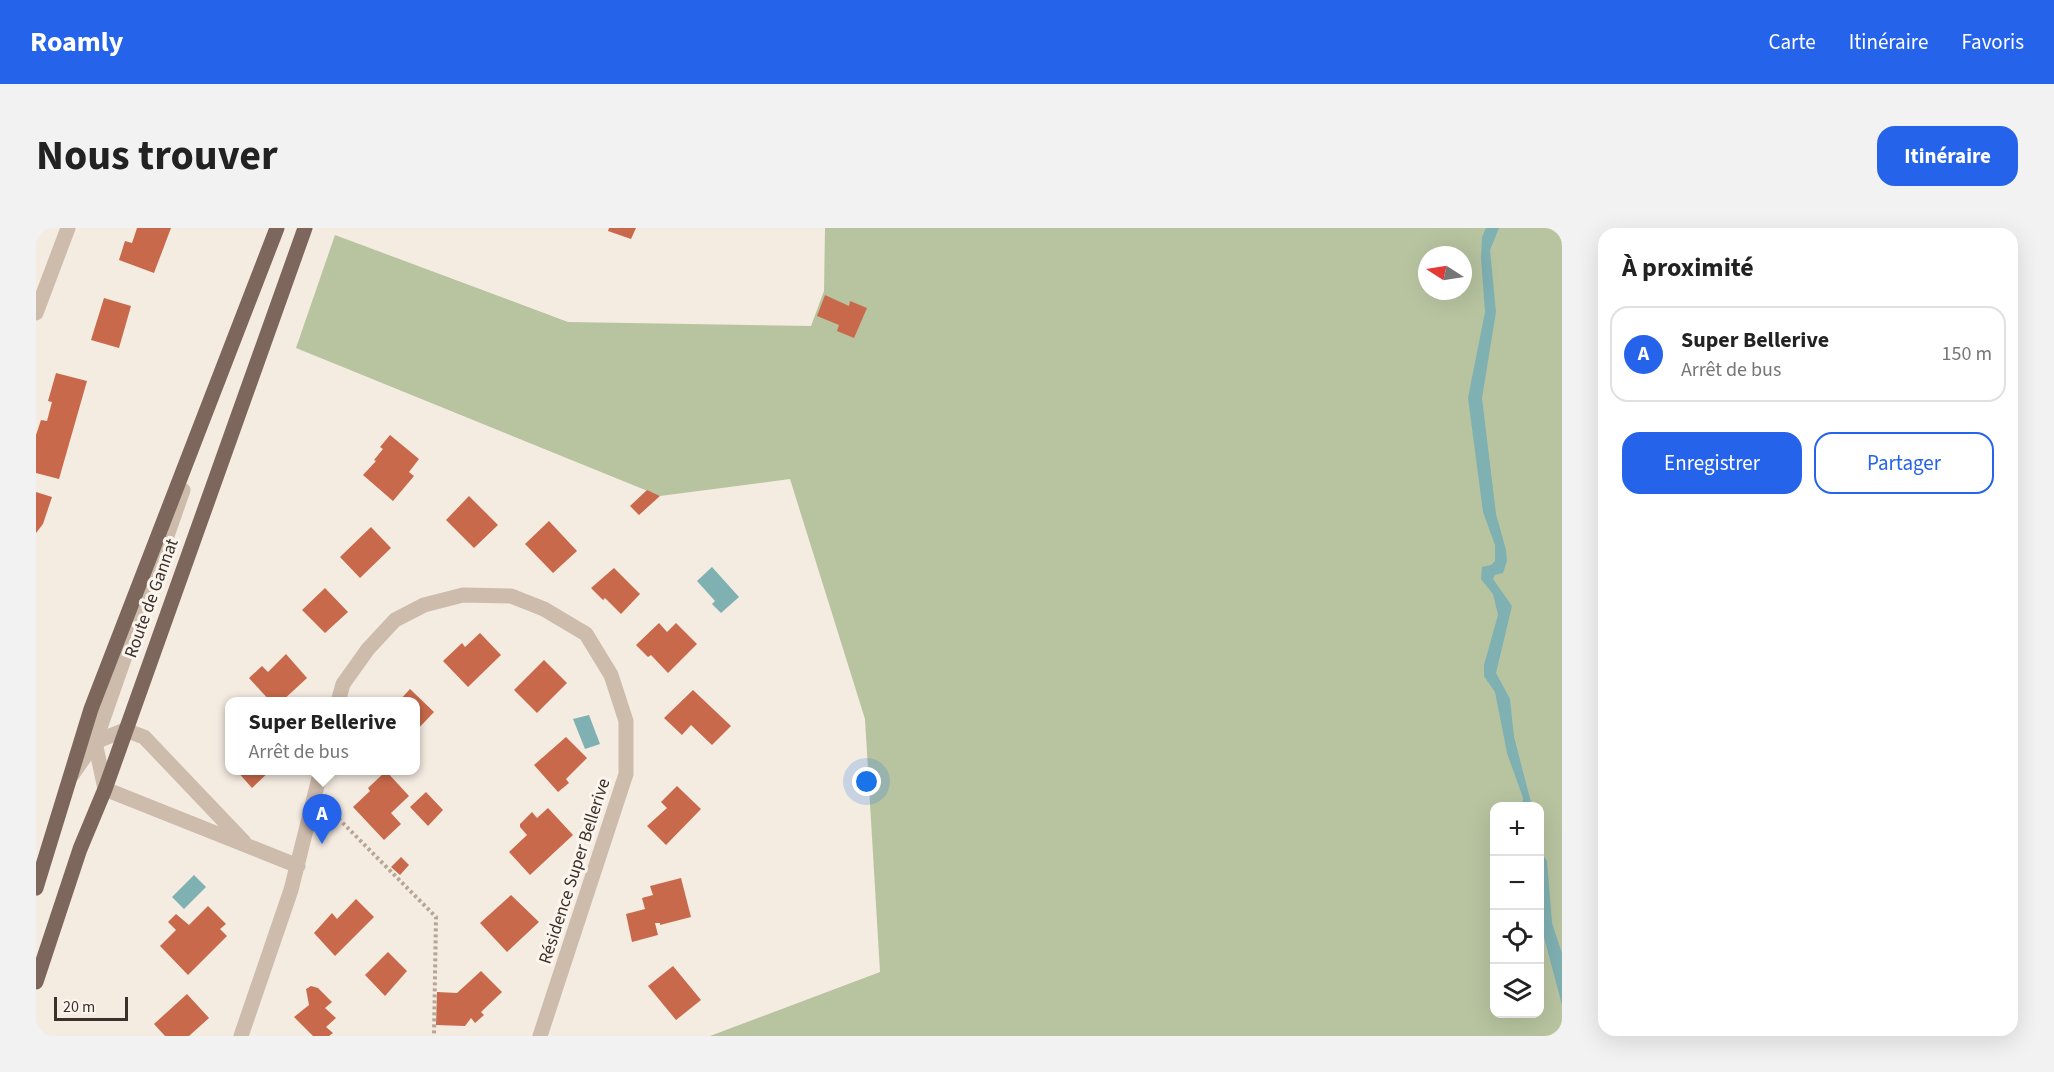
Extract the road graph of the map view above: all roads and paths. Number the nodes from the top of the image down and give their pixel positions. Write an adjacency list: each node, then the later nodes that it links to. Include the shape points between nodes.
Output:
1 (68, 228): 5 (street)
2 (277, 228): 4 (main road, Route de Gannat)
3 (305, 228): 7 (main road, Route de Gannat)
4 (257, 277): 8 (street); 10 (main road, Route de Gannat, via 91,709)
5 (36, 313)
6 (339, 697): 19 (street, Résidence Super Bellerive, via 343,684 368,649 395,620 424,605 463,595 511,596 544,609 586,634 611,675 626,721 626,774)
7 (124, 730): 8 (street); 11 (main road, Route de Gannat); 13 (street, via 144,737)
8 (96, 742): 10 (street); 11 (street)
9 (320, 775): 12 (street)
10 (67, 782): 15 (main road, Route de Gannat)
11 (105, 789): 13 (street); 16 (main road, Route de Gannat, via 80,849)
12 (315, 795): 14 (street); 18 (path, via 436,918)
13 (249, 846): 14 (street)
14 (298, 866): 17 (street)
15 (36, 888)
16 (36, 982)
17 (241, 1036)
18 (434, 1036)
19 (540, 1036)

